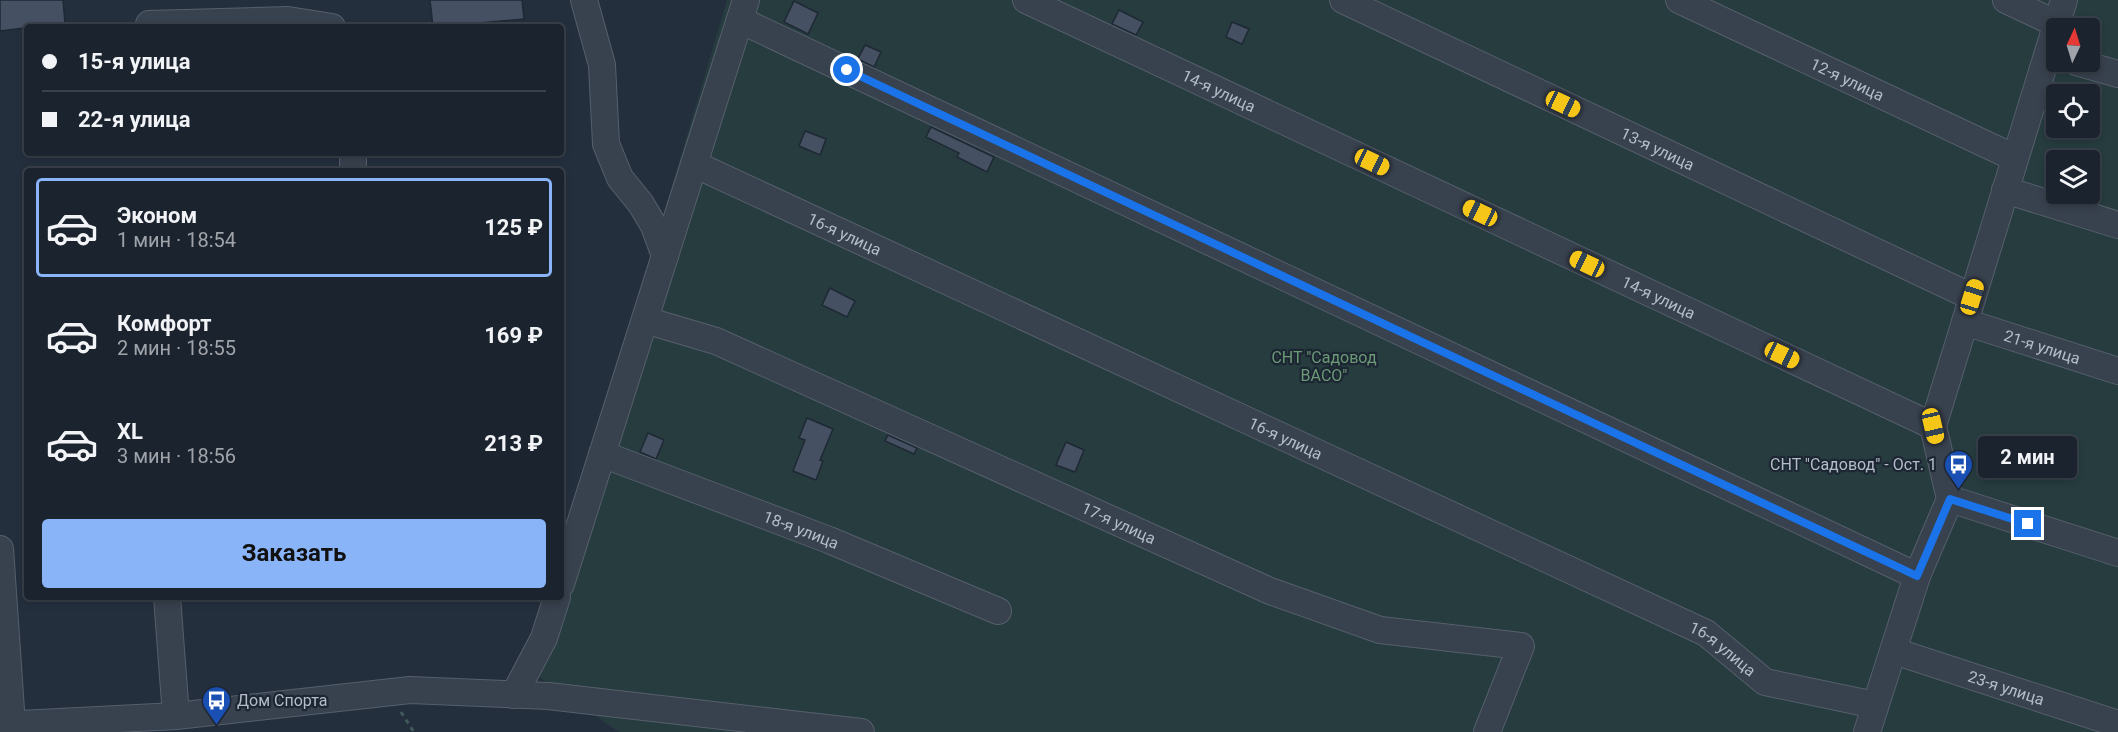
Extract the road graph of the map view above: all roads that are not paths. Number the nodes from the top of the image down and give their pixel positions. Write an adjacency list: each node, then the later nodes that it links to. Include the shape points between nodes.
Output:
1 (584, 0): 18 (street, via 602,64 606,144 620,178 654,226)
2 (1026, 0): 23 (street, 14-я улица)
3 (1343, 0): 6 (street, 13-я улица)
4 (1679, 0): 14 (street, 12-я улица)
5 (2006, 0): 8 (street)
6 (1371, 6): 19 (street, 13-я улица)
7 (743, 10): 15 (street); 29 (street)
8 (2060, 12)
9 (149, 24): 10 (street, via 288,20)
10 (313, 24)
11 (2100, 69): 13 (street)
12 (2046, 71): 14 (street)
13 (2118, 74)
14 (2015, 158): 16 (street)
15 (694, 164): 18 (street); 35 (street, 16-я улица, via 1706,633 1766,682)
16 (2005, 190): 17 (street); 19 (street)
17 (2118, 225)
18 (665, 256): 20 (street)
19 (1972, 297): 21 (street)
20 (645, 320): 24 (street); 40 (street, 17-я улица, via 716,341 1270,591 1380,630 1521,646)
21 (1965, 322): 22 (street, 21-я улица); 23 (street)
22 (2118, 371)
23 (1933, 426): 25 (street)
24 (602, 454): 28 (street); 32 (street, 18-я улица, via 829,540)
25 (1950, 499): 27 (street); 29 (street)
26 (0, 549): 38 (street)
27 (2118, 553)
28 (564, 574)
29 (1917, 576): 33 (street)
30 (167, 600): 36 (street)
31 (556, 600): 34 (street, via 544,638)
32 (998, 611)
33 (1894, 651): 35 (street); 37 (street, 23-я улица)
34 (513, 695): 36 (street, via 410,690); 39 (street)
35 (1875, 705): 41 (street)
36 (176, 716): 38 (street)
37 (2118, 724)
38 (6, 725)
39 (861, 732)
40 (1487, 732)
41 (1867, 732)

